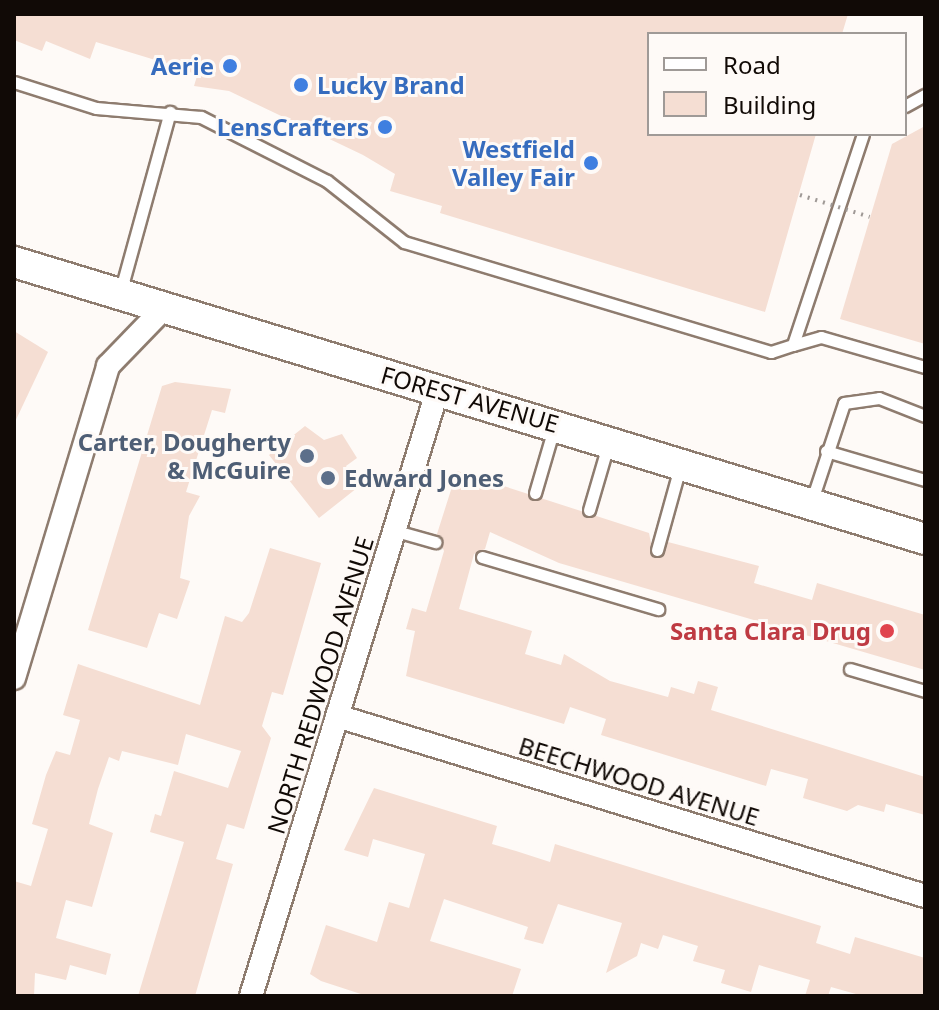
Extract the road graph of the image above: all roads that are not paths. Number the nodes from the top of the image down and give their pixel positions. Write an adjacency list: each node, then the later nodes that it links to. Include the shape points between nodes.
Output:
1 (14, 82): 4 (lane, via 96,108)
2 (925, 95): 3 (lane)
3 (907, 105)
4 (170, 112): 7 (lane); 9 (lane, via 201,117 327,181 404,242 771,352)
5 (862, 136): 9 (lane)
6 (14, 262): 7 (main road, FOREST AVENUE)
7 (119, 294): 8 (main road, FOREST AVENUE)
8 (164, 308): 11 (main road, FOREST AVENUE); 28 (street, via 108,366)
9 (793, 345): 10 (lane, via 821,337)
10 (925, 367)
11 (438, 389): 13 (main road, FOREST AVENUE); 21 (street, NORTH REDWOOD AVENUE)
12 (925, 416): 15 (lane, via 861,396 844,403)
13 (555, 423): 14 (main road, FOREST AVENUE); 18 (lane)
14 (610, 441): 16 (main road, FOREST AVENUE); 20 (lane)
15 (826, 451): 17 (lane); 19 (lane)
16 (681, 463): 19 (main road, FOREST AVENUE); 24 (lane)
17 (925, 480)
18 (535, 493)
19 (811, 503): 22 (main road, FOREST AVENUE)
20 (589, 510)
21 (396, 531): 23 (lane); 30 (street, NORTH REDWOOD AVENUE)
22 (925, 539)
23 (435, 542)
24 (657, 550)
25 (482, 557): 26 (lane)
26 (658, 609)
27 (850, 669): 29 (lane)
28 (14, 678)
29 (925, 691)
30 (337, 716): 31 (street, BEECHWOOD AVENUE); 32 (street, NORTH REDWOOD AVENUE)
31 (925, 896)
32 (251, 996)

